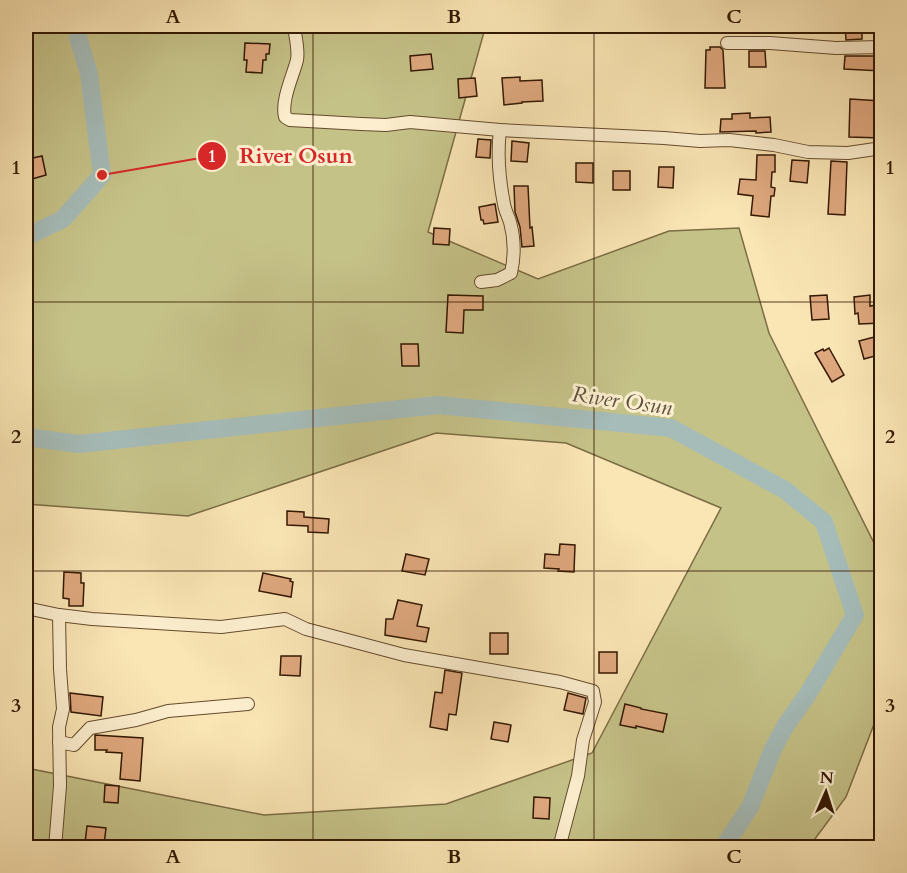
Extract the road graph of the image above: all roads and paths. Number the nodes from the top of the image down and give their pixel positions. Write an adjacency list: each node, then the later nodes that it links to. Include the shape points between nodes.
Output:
1 (294, 26): 4 (street, via 298,57 284,112 290,120 410,122)
2 (727, 43): 3 (street)
3 (882, 48)
4 (500, 130): 5 (street, via 729,140 808,152 848,153); 6 (street, via 500,181 515,257 512,273)
5 (882, 148)
6 (481, 282)
7 (26, 608): 8 (street)
8 (59, 615): 10 (street, via 63,709); 12 (street, via 221,627 285,619 306,629 404,655 593,691 595,702)
9 (248, 704): 10 (street, via 168,711 90,728 74,745)
10 (59, 742): 11 (street)
11 (55, 848)
12 (559, 848)

